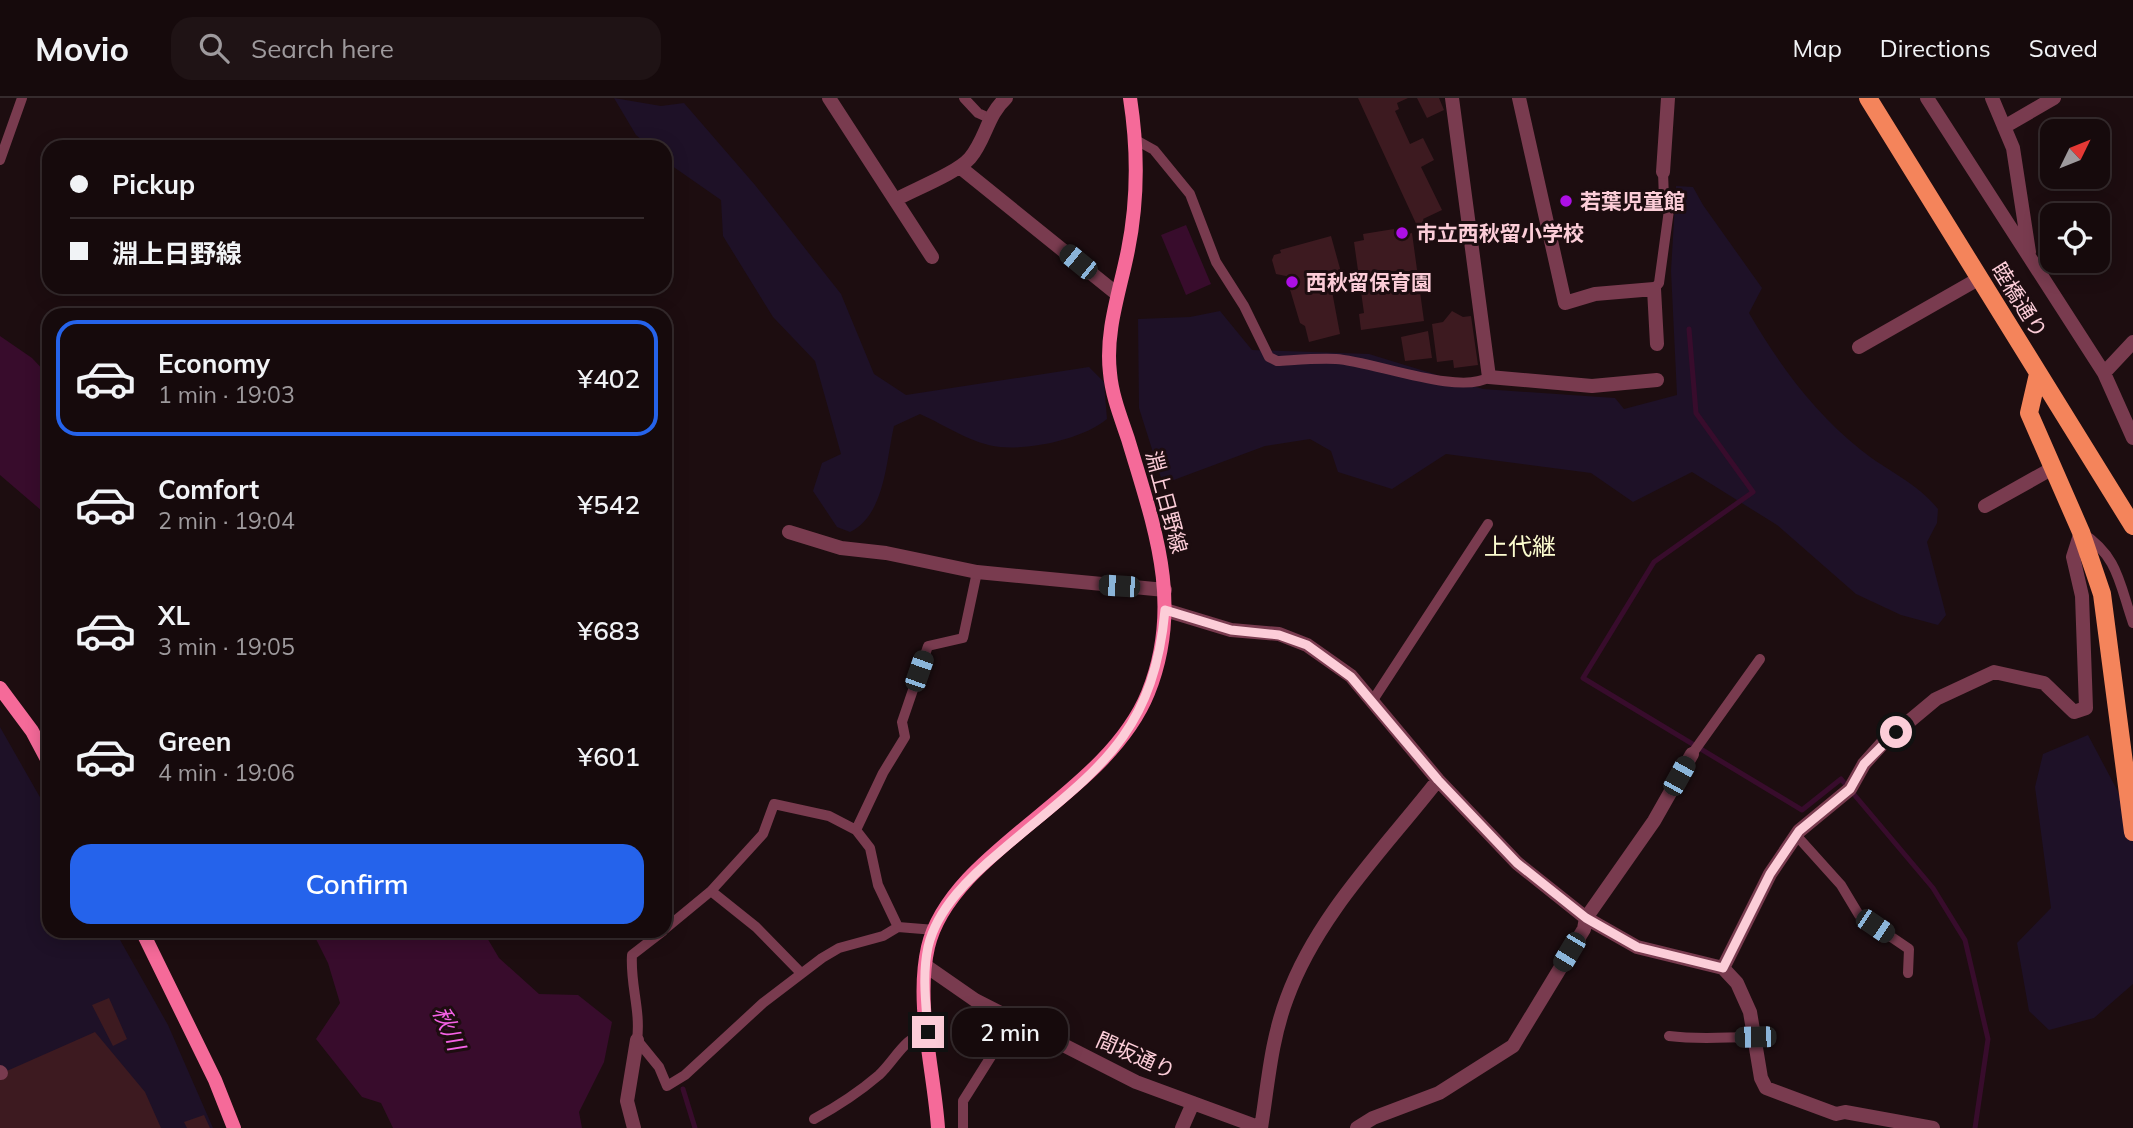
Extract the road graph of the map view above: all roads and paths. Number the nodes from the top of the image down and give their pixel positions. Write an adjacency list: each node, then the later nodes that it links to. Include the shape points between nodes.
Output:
1 (22, 98): 16 (lane)
2 (830, 98): 19 (street)
3 (964, 98): 13 (lane)
4 (1006, 98): 13 (street)
5 (1130, 98): 15 (main road, 淵上日野線)
6 (1451, 98): 30 (street)
7 (1519, 98): 23 (street, via 1564,303 1595,294)
8 (1668, 98): 18 (street)
9 (1868, 98): 22 (main road, 睦橋通り)
10 (1927, 98): 21 (street)
11 (1992, 98): 14 (street)
12 (2054, 98): 14 (street)
13 (989, 118): 17 (street, via 973,155)
14 (2004, 127): 21 (street, via 2013,148)
15 (1136, 140): 24 (main road, 淵上日野線, via 1134,211); 30 (lane, via 1154,150 1190,194 1216,262 1269,357 1277,361 1337,359 1431,380 1482,382)
16 (0, 160)
17 (961, 168): 19 (street); 24 (street)
18 (1663, 172): 23 (lane, via 1664,200 1670,210 1659,283)
19 (895, 200): 20 (street)
20 (932, 257)
21 (2031, 259): 28 (street)
22 (1980, 278): 27 (street); 29 (main road, 睦橋通り)
23 (1654, 289): 26 (street)
24 (1116, 294): 40 (main road, 淵上日野線, via 1110,372 1160,547)
25 (2133, 342): 28 (street)
26 (1657, 344)
27 (1859, 347)
28 (2104, 373): 32 (street)
29 (2038, 374): 33 (main road, via 2029,413); 36 (main road, 睦橋通り)
30 (1489, 377): 31 (street, via 1592,386)
31 (1657, 380)
32 (2133, 438)
33 (2053, 468): 34 (street); 38 (main road)
34 (1985, 506)
35 (1488, 524): 45 (lane)
36 (2133, 526)
37 (789, 532): 39 (street, via 841,548)
38 (2081, 532): 42 (lane, via 2102,546 2121,578); 50 (main road, via 2102,594); 51 (street, via 2073,557 2081,596 2086,708 2074,712 2044,683 2021,676 1994,672 1964,685 1909,719 1864,764 1850,789)
39 (977, 572): 40 (street); 49 (lane, via 962,638 928,646 902,722 905,737)
40 (1165, 590): 41 (main road, 淵上日野線)
41 (1165, 610): 45 (street, via 1231,630 1279,635 1307,645 1351,677); 56 (main road, 淵上日野線, via 1157,669 1125,735 1093,772 977,871)
42 (2133, 623)
43 (1760, 659): 46 (lane)
44 (0, 688): 47 (main road)
45 (1373, 700): 48 (street)
46 (1695, 748): 53 (street, via 1654,821)
47 (42, 750)
48 (1438, 780): 53 (street, via 1517,863); 76 (street, via 1345,897 1297,971 1269,1061)
49 (856, 830): 52 (lane, via 829,816 774,804 763,834); 55 (lane, via 870,848 878,885)
50 (2133, 832)
51 (1796, 835): 60 (street, via 1770,874); 62 (lane, via 1841,885 1859,915 1909,949)
52 (711, 891): 54 (lane); 61 (lane)
53 (1586, 918): 60 (street, via 1637,947); 77 (street, via 1584,929 1513,1046 1439,1093)
54 (672, 923)
55 (898, 927): 56 (lane); 61 (lane, via 839,948)
56 (935, 930): 59 (main road, 淵上日野線)
57 (145, 938): 71 (main road)
58 (654, 938): 67 (lane, via 632,955 640,1017)
59 (926, 966): 63 (street, 間坂通り); 64 (main road, 淵上日野線)
60 (1723, 968): 66 (street, via 1742,992)
61 (802, 973): 67 (lane, via 667,1086 659,1067)
62 (1908, 973)
63 (1014, 1020): 68 (street, 間坂通り, via 1136,1082); 74 (lane, via 963,1101)
64 (928, 1032): 69 (lane, via 914,1035 881,1073 845,1103); 73 (main road, 淵上日野線)
65 (1669, 1036): 66 (lane, via 1706,1041)
66 (1755, 1037): 70 (street, via 1766,1088)
67 (637, 1040): 72 (street, via 627,1101)
68 (1193, 1102): 75 (street); 76 (street, 間坂通り)
69 (814, 1119)
70 (1834, 1121): 78 (street, via 1844,1112)
71 (234, 1128)
72 (634, 1128)
73 (938, 1128)
74 (963, 1128)
75 (1182, 1128)
76 (1261, 1128)
77 (1357, 1128)
78 (1933, 1128)

